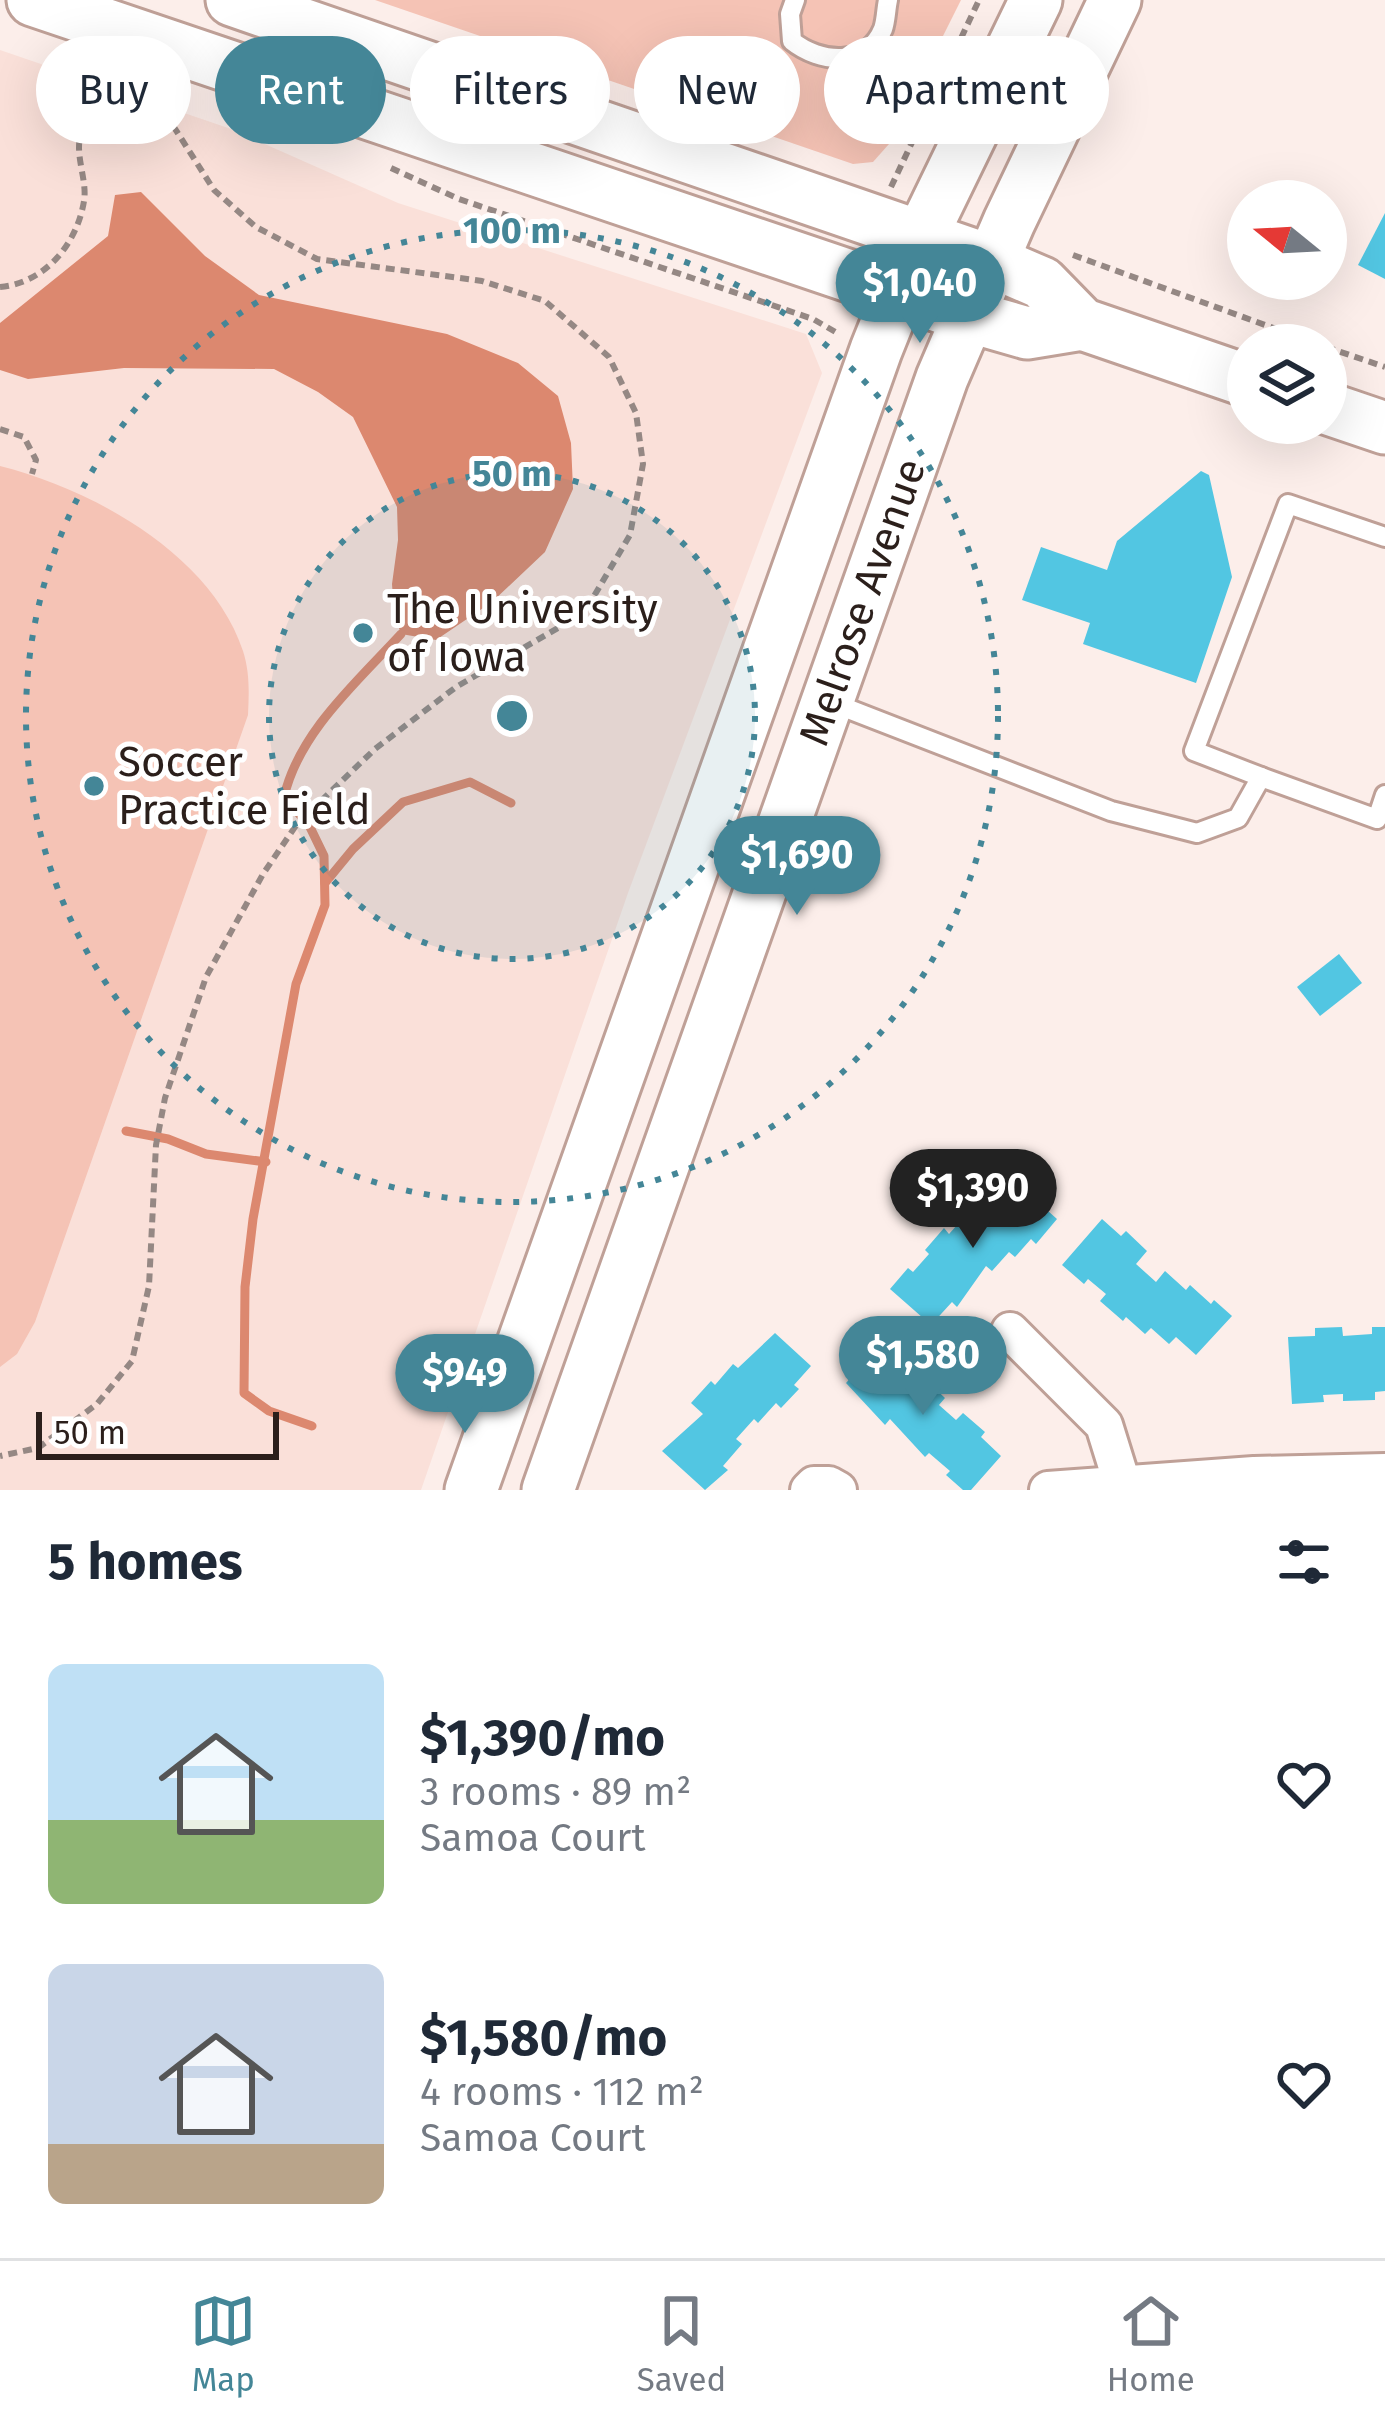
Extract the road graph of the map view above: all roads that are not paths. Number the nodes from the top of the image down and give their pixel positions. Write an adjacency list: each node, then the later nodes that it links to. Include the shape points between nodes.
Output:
1 (33, 0): 9 (main road)
2 (232, 0): 7 (main road)
3 (795, 0): 4 (lane, via 792,40 825,58 871,49)
4 (888, 0)
5 (1036, 0): 7 (main road, Melrose Avenue)
6 (1114, 0): 8 (main road, Melrose Avenue)
7 (922, 235): 8 (main road); 9 (main road, Melrose Avenue)
8 (991, 261): 10 (main road, Melrose Avenue); 11 (main road, via 1042,283)
9 (898, 293): 10 (main road); 20 (main road, Melrose Avenue)
10 (968, 316): 11 (main road, via 1027,333); 16 (main road, Melrose Avenue)
11 (1082, 324): 12 (main road)
12 (1227, 374)
13 (1347, 415): 14 (main road)
14 (1385, 428)
15 (1385, 537): 17 (lane, via 1288,504 1193,751)
16 (828, 701): 17 (lane, via 1111,812 1197,833 1238,818); 25 (main road, Melrose Avenue)
17 (1261, 777): 18 (lane, via 1377,819)
18 (1385, 795)
19 (1010, 1330): 22 (street, via 1104,1425)
20 (508, 1385): 23 (main road, Melrose Avenue); 24 (main road)
21 (1385, 1476): 22 (street); 29 (street)
22 (1122, 1483): 28 (street)
23 (471, 1490)
24 (501, 1490)
25 (548, 1490)
26 (809, 1490): 27 (street)
27 (838, 1490)
28 (1048, 1490)
29 (1382, 1490)

